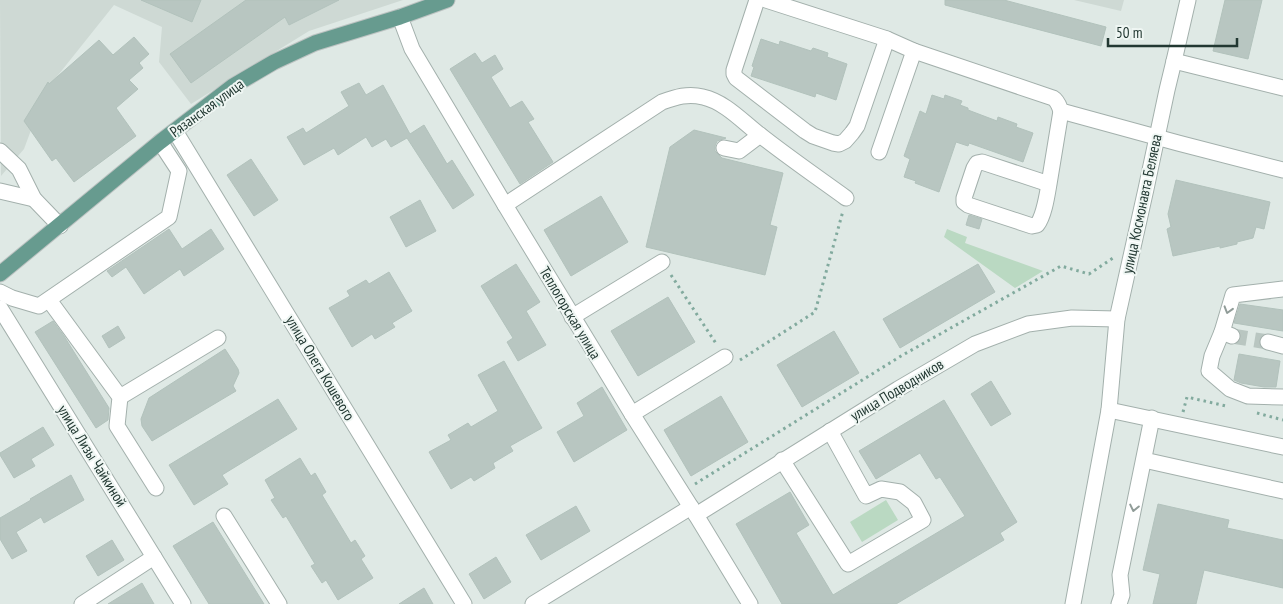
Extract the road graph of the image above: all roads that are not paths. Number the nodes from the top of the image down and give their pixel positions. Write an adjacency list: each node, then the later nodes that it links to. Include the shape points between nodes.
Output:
1 (447, 0): 5 (main road, Рязанская улица)
2 (758, 0): 6 (street, via 734,70 736,78 805,131 833,143 845,141 857,126)
3 (766, 0): 6 (street)
4 (1188, 0): 8 (street, улица Космонавта Беляева)
5 (400, 16): 11 (main road, Рязанская улица, via 315,43 274,62 233,86); 23 (street, Теплогорская улица, via 412,50)
6 (887, 39): 7 (street)
7 (914, 51): 10 (street, via 1053,98); 17 (street)
8 (1174, 61): 9 (street); 13 (street, улица Космонавта Беляева)
9 (1283, 88)
10 (1061, 111): 13 (street); 19 (street)
11 (175, 131): 14 (main road, Рязанская улица); 54 (street, улица Олега Кошевого)
12 (760, 135): 15 (street, via 739,151); 21 (street); 23 (street, via 716,102 704,97 678,96 662,102)
13 (1156, 137): 18 (street); 32 (street, улица Космонавта Беляева)
14 (160, 142): 24 (main road, Рязанская улица); 29 (street, via 179,170 169,217)
15 (724, 148)
16 (0, 151): 22 (street, via 19,169)
17 (879, 152)
18 (1283, 170)
19 (1049, 184): 19 (street, via 977,163 964,202 1032,226 1040,221)
20 (0, 191): 22 (street)
21 (846, 198)
22 (34, 199): 24 (street)
23 (505, 205): 31 (street, Теплогорская улица)
24 (60, 226): 26 (main road, Рязанская улица)
25 (662, 262): 31 (street)
26 (0, 274)
27 (1283, 289): 38 (street, one-way to 38, via 1233,295 1227,334 1212,356 1209,371 1230,389 1248,396)
28 (0, 292): 29 (street, via 39,306)
29 (49, 300): 37 (street)
30 (0, 308): 50 (street, улица Лизы Чайкиной)
31 (572, 318): 40 (street, Теплогорская улица)
32 (1117, 319): 39 (street, улица Космонавта Беляева); 42 (street, улица Подводников, via 1072,318 1028,324 975,344)
33 (218, 338): 37 (street)
34 (1268, 342): 35 (street)
35 (1283, 346)
36 (725, 357): 40 (street)
37 (120, 397): 46 (street, via 117,426)
38 (1283, 397)
39 (1109, 410): 41 (street); 57 (street, улица Космонавта Беляева)
40 (632, 414): 48 (street, Теплогорская улица)
41 (1152, 418): 43 (street); 45 (street)
42 (830, 431): 44 (street, улица Подводников); 44 (street, via 866,496 881,489 900,492 914,503 923,520 848,564)
43 (1283, 447)
44 (782, 460): 48 (street, улица Подводников)
45 (1144, 460): 47 (street); 58 (street, one-way to 58, via 1120,575 1122,595)
46 (156, 488)
47 (1283, 491)
48 (694, 511): 55 (street, улица Подводников); 56 (street, Теплогорская улица)
49 (224, 516): 53 (street)
50 (154, 557): 51 (street); 52 (street, улица Лизы Чайкиной)
51 (82, 604)
52 (183, 604)
53 (279, 604)
54 (464, 604)
55 (532, 604)
56 (750, 604)
57 (1072, 604)
58 (1119, 604)

